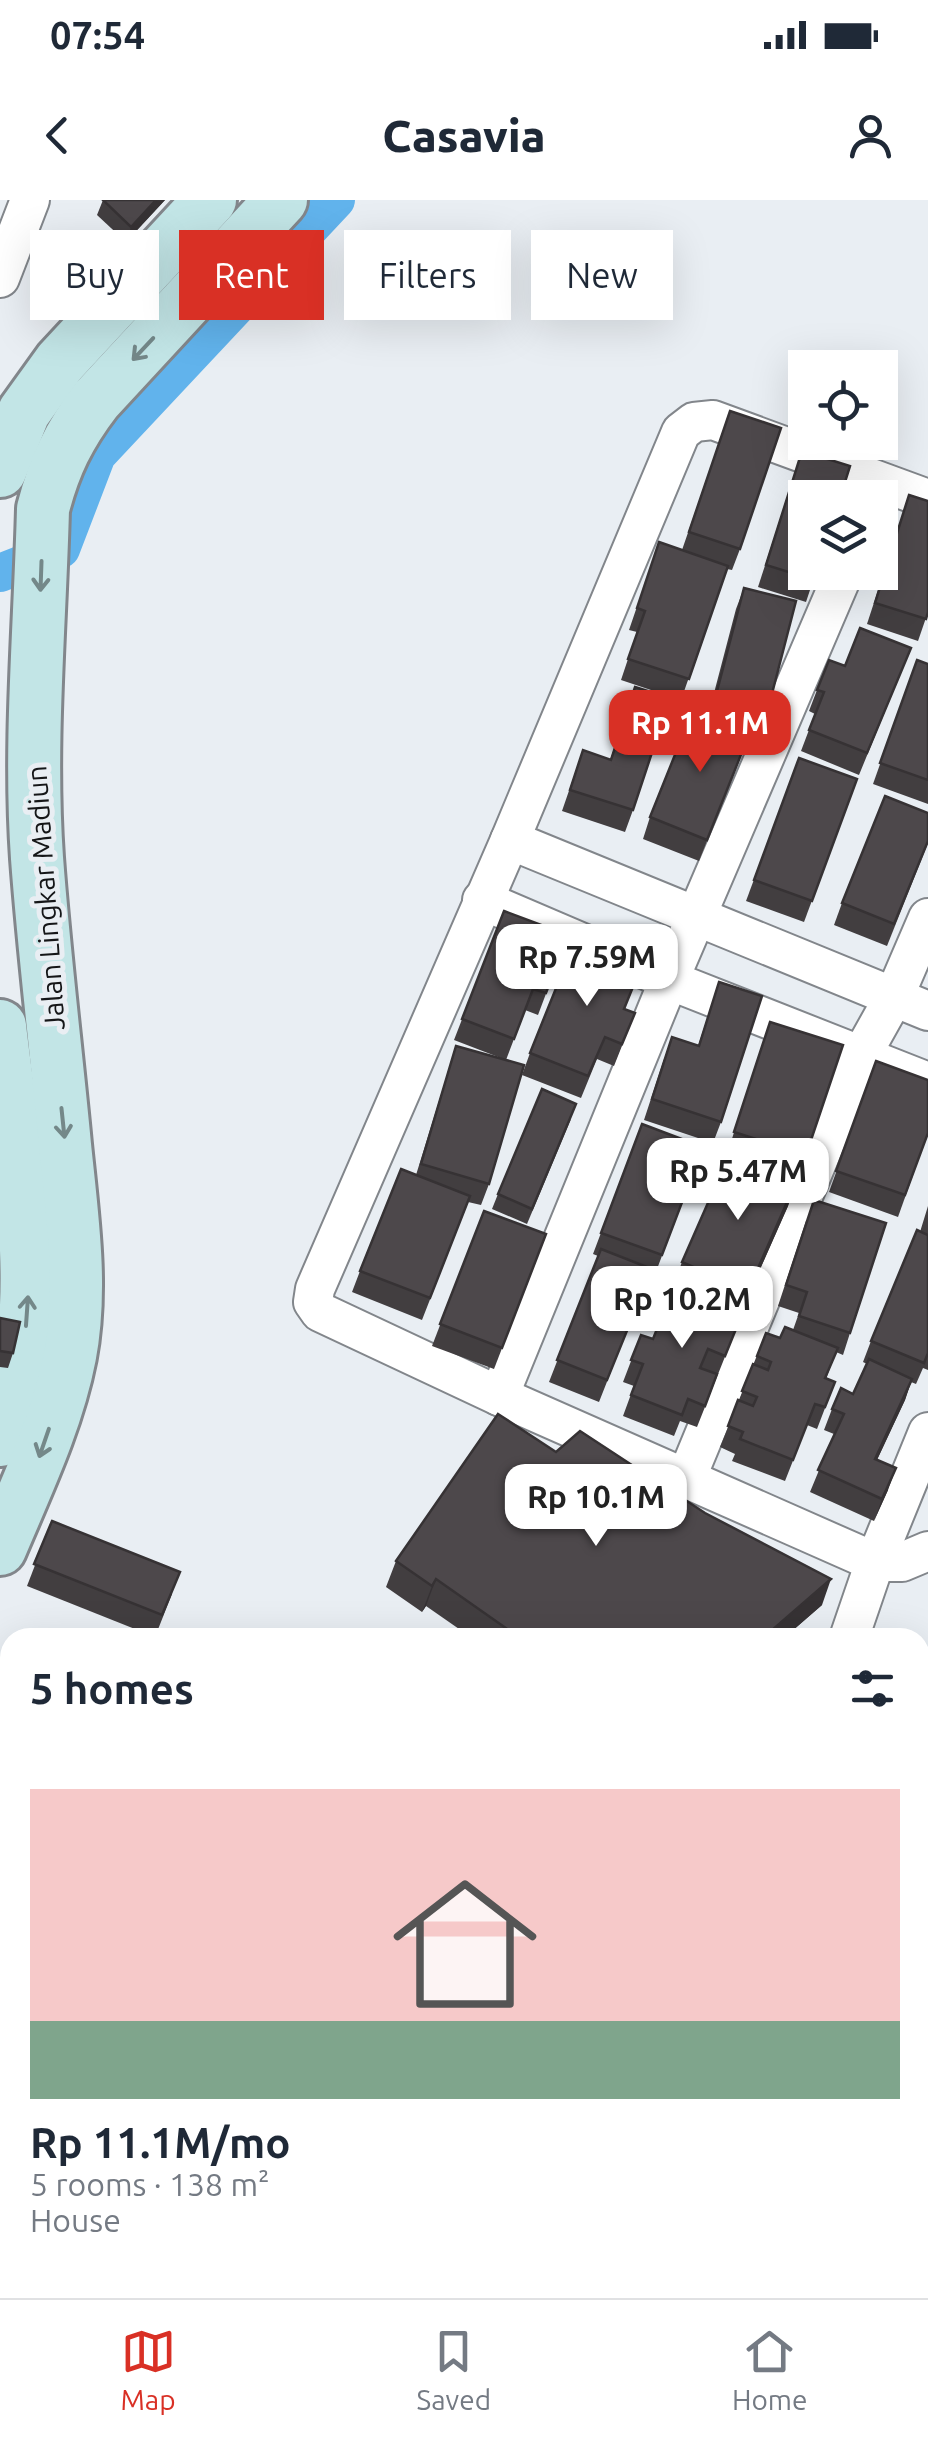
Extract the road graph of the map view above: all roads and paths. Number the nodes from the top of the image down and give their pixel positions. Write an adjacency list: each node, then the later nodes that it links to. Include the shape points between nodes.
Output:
1 (30, 200): 4 (street)
2 (210, 200): 5 (main road, via 60,362 24,412)
3 (281, 200): 18 (main road, Jalan Lingkar Madiun, one-way to 18, via 96,400 53,470 43,509 34,772)
4 (3, 261)
5 (0, 471)
6 (855, 480): 10 (street, via 713,420 682,432)
7 (898, 493): 8 (street)
8 (928, 498)
9 (836, 590): 12 (street)
10 (510, 840): 11 (street); 12 (street)
11 (482, 900): 14 (street); 20 (street, via 314,1289 314,1302 320,1312)
12 (695, 918): 14 (street); 15 (street)
13 (928, 918): 15 (street)
14 (669, 980): 17 (street); 20 (street)
15 (911, 1004): 17 (street)
16 (3, 1049): 18 (main road); 22 (main road, one-way to 16, via 23,1354 29,1261)
17 (860, 1056): 19 (street); 23 (street)
18 (57, 1065): 24 (main road, Jalan Lingkar Madiun, one-way to 24, via 76,1314 54,1412)
19 (928, 1082)
20 (499, 1396): 23 (street)
21 (928, 1432): 26 (street)
22 (0, 1440)
23 (686, 1480): 26 (street)
24 (0, 1549)
25 (928, 1552): 26 (street, via 902,1562)
26 (875, 1562): 27 (street)
27 (852, 1628)

